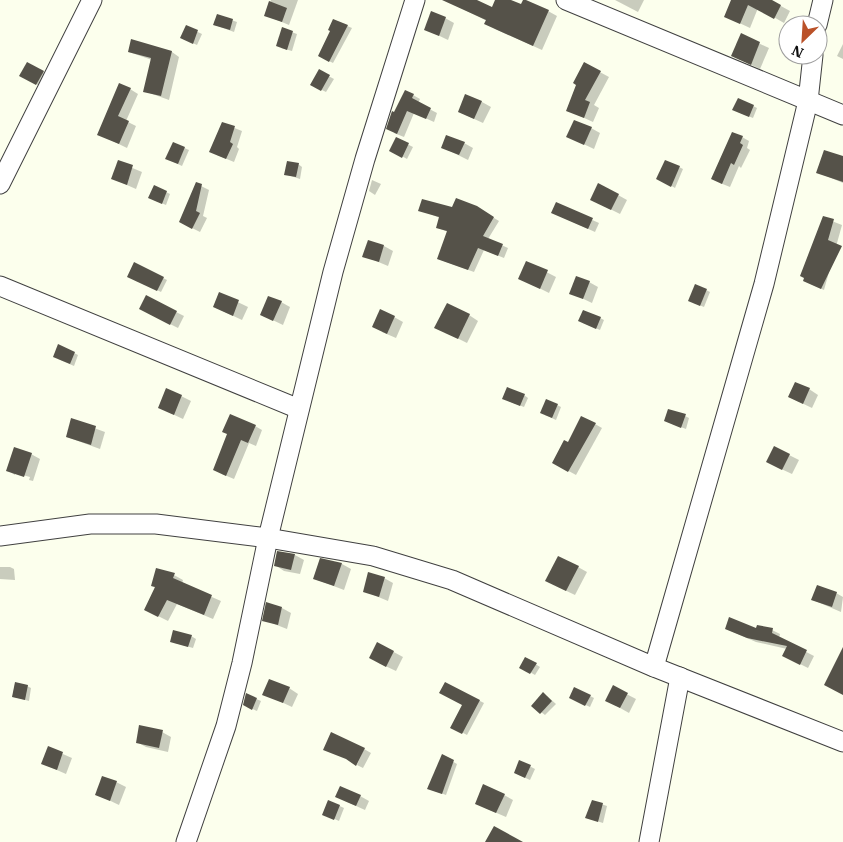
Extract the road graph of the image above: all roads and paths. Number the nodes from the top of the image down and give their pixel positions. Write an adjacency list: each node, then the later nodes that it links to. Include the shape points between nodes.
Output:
1 (92, 0): 9 (street)
2 (416, 0): 11 (street, via 365,159)
3 (566, 0): 7 (street)
4 (823, 0): 5 (street)
5 (819, 15)
6 (812, 65): 7 (street)
7 (808, 101): 8 (street); 14 (street, via 764,284)
8 (843, 115)
9 (0, 184)
10 (0, 286): 11 (street)
11 (299, 408): 13 (street)
12 (0, 536): 13 (street, via 90,524 156,524)
13 (268, 538): 14 (street, via 373,556 452,580); 17 (street, via 226,726)
14 (654, 667): 15 (street)
15 (680, 677): 16 (street); 18 (street)
16 (843, 742)
17 (186, 842)
18 (649, 842)

